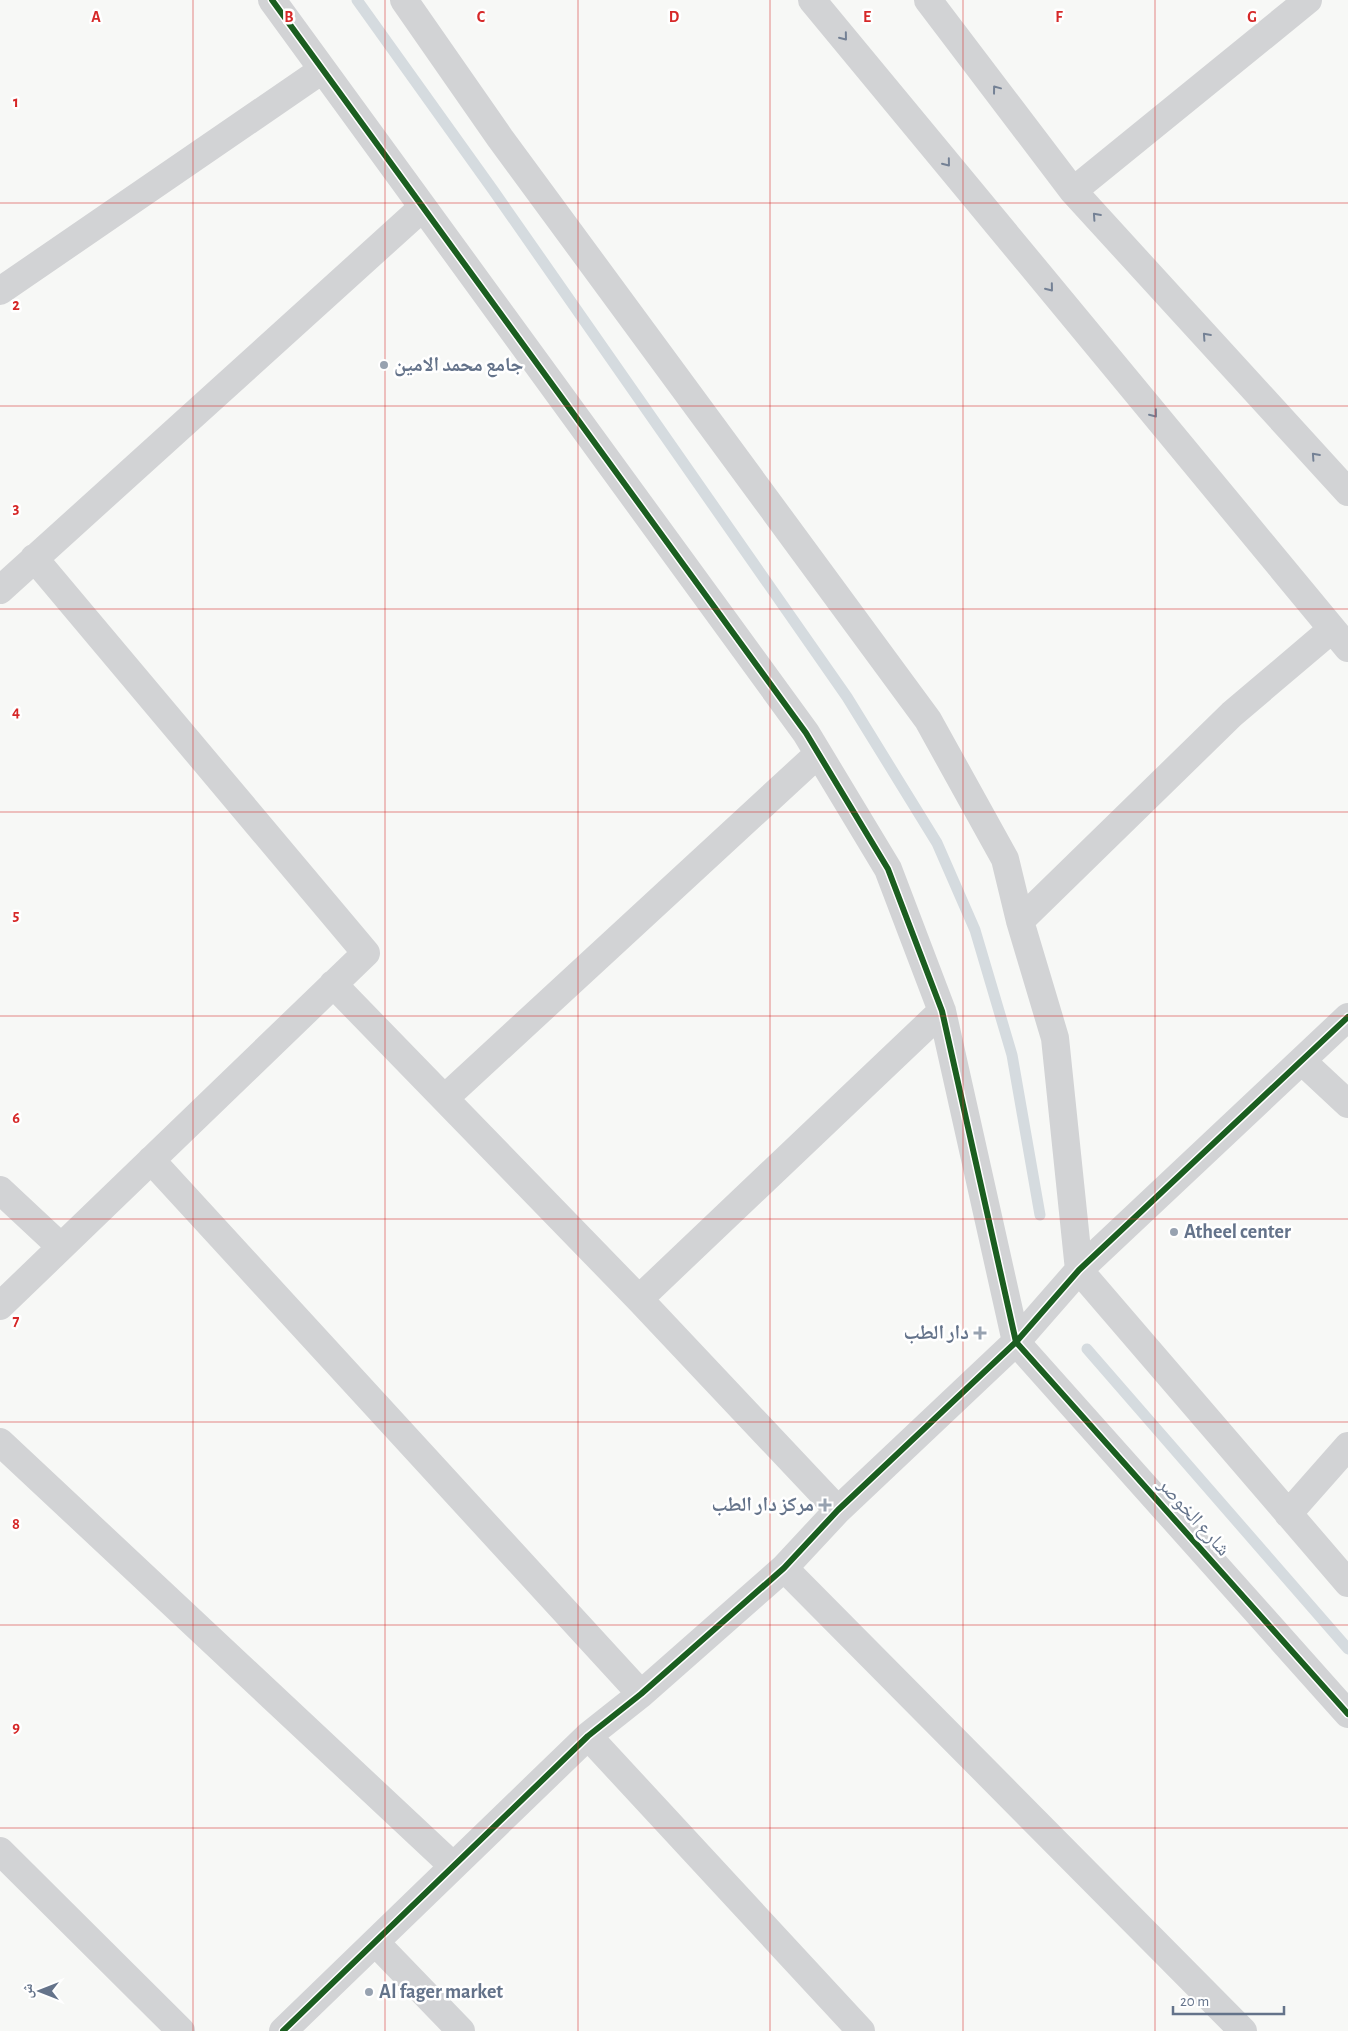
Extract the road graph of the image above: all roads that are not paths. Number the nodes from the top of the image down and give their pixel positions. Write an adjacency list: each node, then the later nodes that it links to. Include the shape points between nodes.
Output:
1 (272, 0): 6 (street)
2 (404, 0): 15 (street, via 506,146 928,720 1005,859)
3 (812, 0): 13 (street, one-way to 13)
4 (928, 0): 7 (street, one-way to 4)
5 (1308, 0): 7 (street)
6 (322, 70): 8 (street); 9 (street)
7 (1073, 191): 10 (street, one-way to 7)
8 (422, 208): 11 (street); 14 (street)
9 (0, 291)
10 (1348, 492)
11 (34, 558): 12 (street); 16 (street, via 366,953)
12 (0, 590)
13 (1340, 639): 15 (street, via 1232,714)
14 (818, 754): 17 (street, via 888,870); 20 (street)
15 (1020, 921): 25 (street, via 1056,1038)
16 (333, 984): 20 (street); 22 (street)
17 (942, 1011): 26 (street); 28 (street)
18 (1348, 1017): 19 (street)
19 (1303, 1062): 21 (street); 25 (street)
20 (445, 1098): 26 (street)
21 (1348, 1104)
22 (150, 1160): 24 (street); 35 (street)
23 (0, 1190): 24 (street)
24 (61, 1247): 27 (street)
25 (1079, 1270): 28 (street); 32 (street)
26 (639, 1298): 31 (street)
27 (0, 1306)
28 (1016, 1342): 31 (street); 36 (street, شارع الخوصر)
29 (0, 1442): 39 (street)
30 (1348, 1446): 32 (street)
31 (838, 1510): 33 (street)
32 (1288, 1514): 34 (street)
33 (784, 1568): 35 (street); 45 (street)
34 (1348, 1583)
35 (641, 1694): 37 (street)
36 (1348, 1714)
37 (588, 1736): 39 (street); 44 (street)
38 (0, 1851): 41 (street)
39 (453, 1866): 40 (street)
40 (375, 1942): 42 (street); 43 (street)
41 (181, 2031)
42 (283, 2031)
43 (461, 2031)
44 (861, 2031)
45 (1243, 2031)

